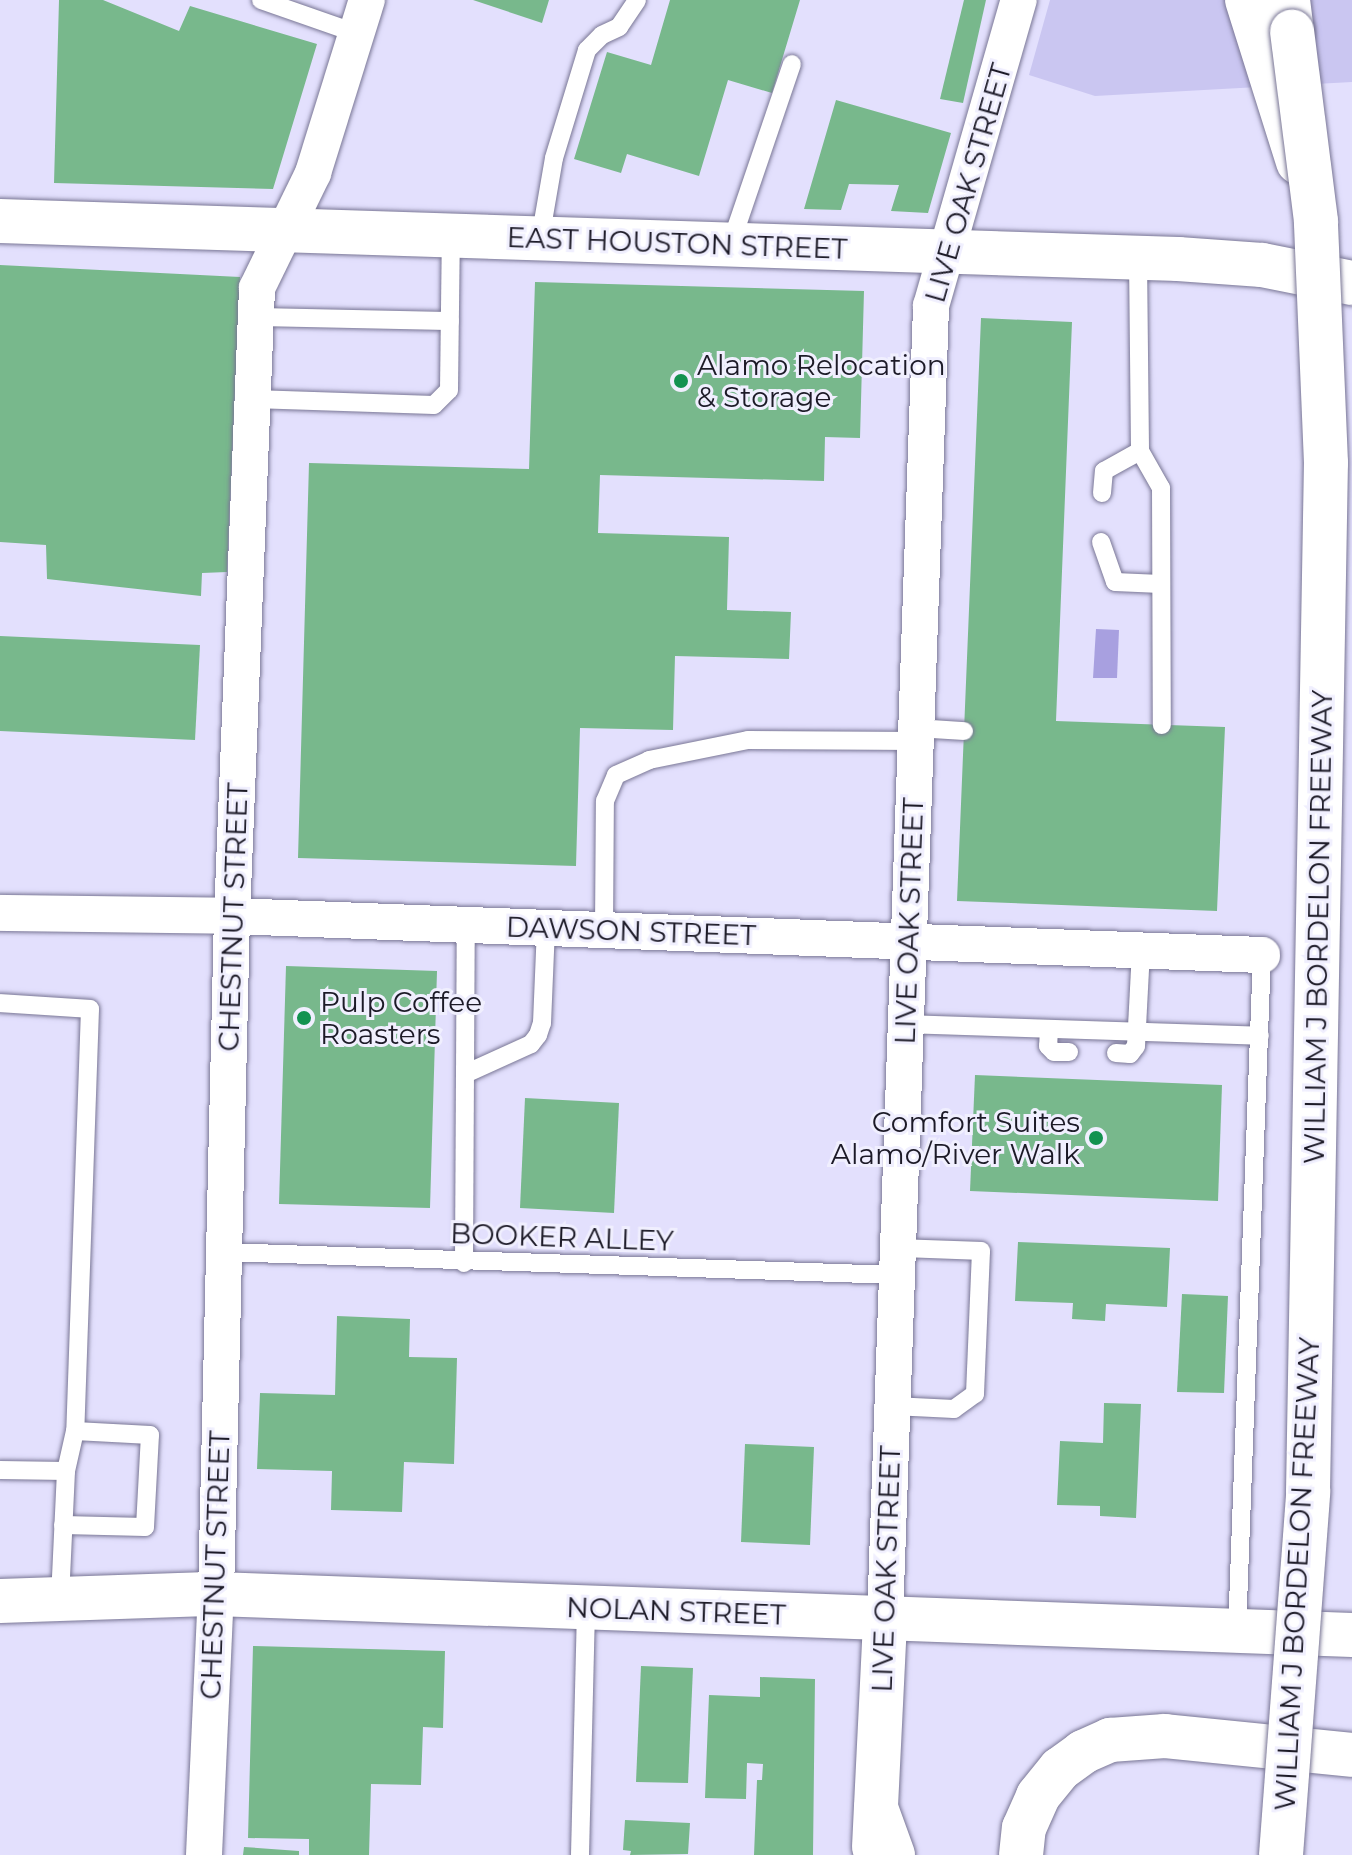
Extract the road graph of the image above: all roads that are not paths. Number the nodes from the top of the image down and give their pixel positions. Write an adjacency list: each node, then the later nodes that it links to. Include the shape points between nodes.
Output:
1 (261, 0): 4 (lane)
2 (637, 0): 10 (lane, via 619,27 587,50 554,158)
3 (1019, 0): 12 (street, LIVE OAK STREET)
4 (362, 16): 8 (street, CHESTNUT STREET, via 313,173)
5 (1271, 17): 63 (main road, WILLIAM J BORDELON FREEWAY, bridge, via 1316,221 1326,463 1308,1492)
6 (792, 64): 11 (lane)
7 (0, 221): 8 (main road, EAST HOUSTON STREET)
8 (285, 230): 9 (main road, EAST HOUSTON STREET); 15 (street, CHESTNUT STREET, via 257,288)
9 (451, 236): 10 (main road, EAST HOUSTON STREET); 16 (lane)
10 (540, 239): 11 (main road, EAST HOUSTON STREET)
11 (730, 245): 12 (main road, EAST HOUSTON STREET)
12 (944, 252): 13 (main road, EAST HOUSTON STREET); 24 (street, LIVE OAK STREET, via 931,306)
13 (1138, 258): 14 (main road, EAST HOUSTON STREET, via 1262,265); 18 (lane)
14 (1352, 283)
15 (256, 317): 16 (lane); 17 (street, CHESTNUT STREET)
16 (450, 321): 17 (lane, via 449,390 434,405)
17 (253, 399): 26 (street, CHESTNUT STREET)
18 (1140, 451): 19 (lane, via 1104,471); 21 (lane, via 1161,488)
19 (1102, 493)
20 (1101, 542): 21 (lane, via 1115,582)
21 (1161, 584): 22 (lane)
22 (1162, 725)
23 (964, 731): 24 (lane)
24 (917, 735): 29 (lane, via 748,740 649,760 616,775 605,801); 30 (street, LIVE OAK STREET)
25 (0, 913): 26 (street, DAWSON STREET)
26 (232, 916): 27 (street, DAWSON STREET); 41 (street, CHESTNUT STREET)
27 (466, 925): 28 (street, DAWSON STREET); 40 (lane)
28 (546, 928): 29 (street, DAWSON STREET); 40 (lane, via 538,1035 531,1044)
29 (604, 930): 30 (street, DAWSON STREET)
30 (909, 942): 31 (street, DAWSON STREET); 34 (street, LIVE OAK STREET)
31 (1141, 951): 32 (street, DAWSON STREET); 36 (lane)
32 (1262, 955): 37 (lane)
33 (0, 1003): 45 (lane, via 90,1009)
34 (904, 1024): 35 (lane); 42 (street, LIVE OAK STREET)
35 (1049, 1029): 36 (lane); 38 (lane, via 1048,1046 1054,1052)
36 (1137, 1031): 37 (lane); 39 (lane, via 1130,1054)
37 (1260, 1036): 54 (lane)
38 (1069, 1052)
39 (1116, 1053)
40 (465, 1074): 43 (lane)
41 (224, 1252): 43 (lane, BOOKER ALLEY); 49 (street, CHESTNUT STREET)
42 (898, 1261): 43 (lane, BOOKER ALLEY); 44 (street, LIVE OAK STREET); 44 (lane, BOOKER ALLEY, via 981,1251 975,1394 954,1409)
43 (464, 1263)
44 (893, 1406): 53 (street, LIVE OAK STREET)
45 (75, 1431): 47 (lane); 48 (lane, via 150,1435 145,1527)
46 (0, 1470): 47 (lane)
47 (66, 1471): 48 (lane)
48 (63, 1525): 50 (lane)
49 (216, 1594): 50 (main road, NOLAN STREET); 52 (main road, NOLAN STREET); 58 (street, CHESTNUT STREET)
50 (60, 1599): 51 (main road, NOLAN STREET)
51 (0, 1601)
52 (586, 1608): 53 (main road, NOLAN STREET); 59 (lane)
53 (885, 1618): 54 (main road, NOLAN STREET); 57 (main road, LIVE OAK STREET)
54 (1237, 1632): 55 (main road, NOLAN STREET)
55 (1352, 1635)
56 (1352, 1755): 62 (main road, via 1165,1736 1110,1740 1060,1769 1038,1796 1024,1828)
57 (876, 1808): 60 (main road, LIVE OAK STREET); 61 (main road)
58 (204, 1855)
59 (580, 1855)
60 (874, 1855)
61 (893, 1855)
62 (1021, 1855)
63 (1281, 1855)

